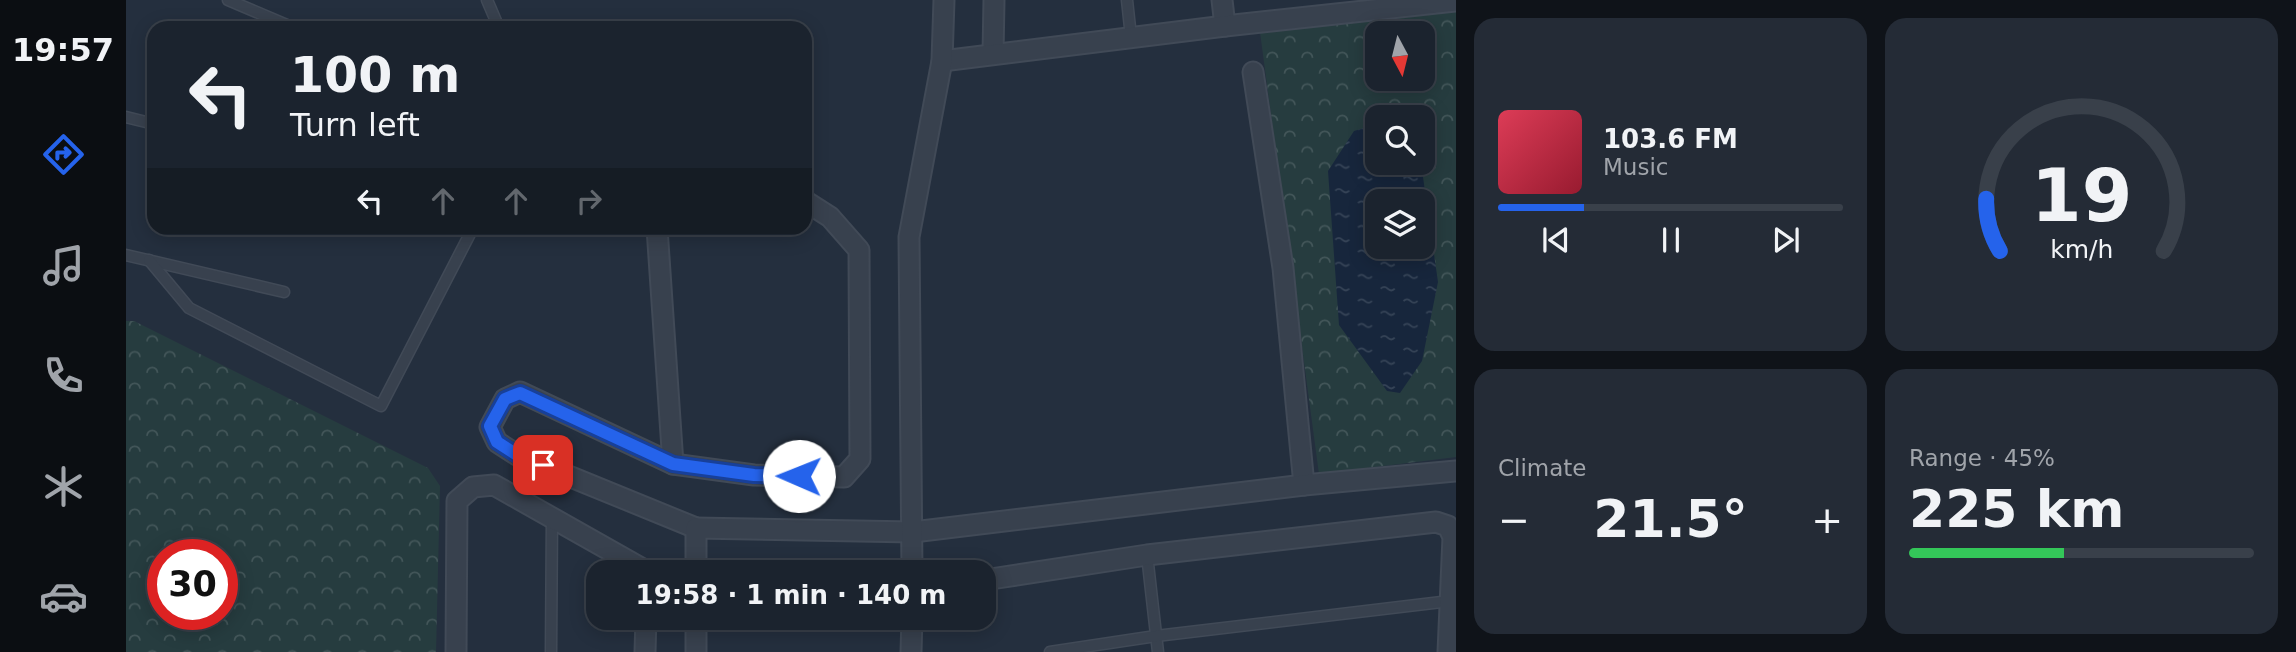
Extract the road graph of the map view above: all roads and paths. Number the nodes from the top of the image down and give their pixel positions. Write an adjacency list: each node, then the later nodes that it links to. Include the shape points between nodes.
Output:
1 (228, 0): 9 (lane)
2 (487, 0): 10 (lane)
3 (944, 0): 14 (street)
4 (994, 0): 13 (street)
5 (1127, 0): 12 (lane)
6 (1222, 0): 11 (street)
7 (1456, 1): 8 (street)
8 (1412, 3): 11 (street)
9 (278, 21)
10 (496, 21)
11 (1225, 26): 12 (street)
12 (1131, 37): 13 (street)
13 (993, 54): 14 (street)
14 (942, 61): 29 (street, via 909,237)
15 (1253, 72): 26 (street, via 1283,268)
16 (126, 117): 17 (lane)
17 (147, 122)
18 (812, 205): 24 (street, via 830,217 859,250 860,459 844,477 754,475)
19 (470, 235): 22 (lane, via 381,406 189,308)
20 (657, 235): 24 (street)
21 (126, 255): 22 (lane)
22 (149, 260): 23 (lane)
23 (284, 292)
24 (673, 464): 28 (street, via 520,393 505,399 490,426 497,442 517,455)
25 (1456, 471): 26 (street)
26 (1304, 485): 29 (street)
27 (552, 516): 31 (street); 40 (street, via 494,485 472,487 457,501); 41 (lane)
28 (696, 528): 29 (street); 32 (street)
29 (913, 532): 33 (street)
30 (1147, 555): 34 (street); 35 (street, via 1436,522 1448,526 1454,537); 39 (lane)
31 (627, 560)
32 (696, 560)
33 (912, 560)
34 (996, 578)
35 (1450, 601): 39 (lane); 47 (street)
36 (646, 630): 42 (street)
37 (696, 630): 43 (street)
38 (912, 630): 44 (street)
39 (1156, 636): 45 (lane); 46 (lane)
40 (456, 652)
41 (551, 652)
42 (645, 652)
43 (696, 652)
44 (911, 652)
45 (1050, 652)
46 (1158, 652)
47 (1448, 652)

